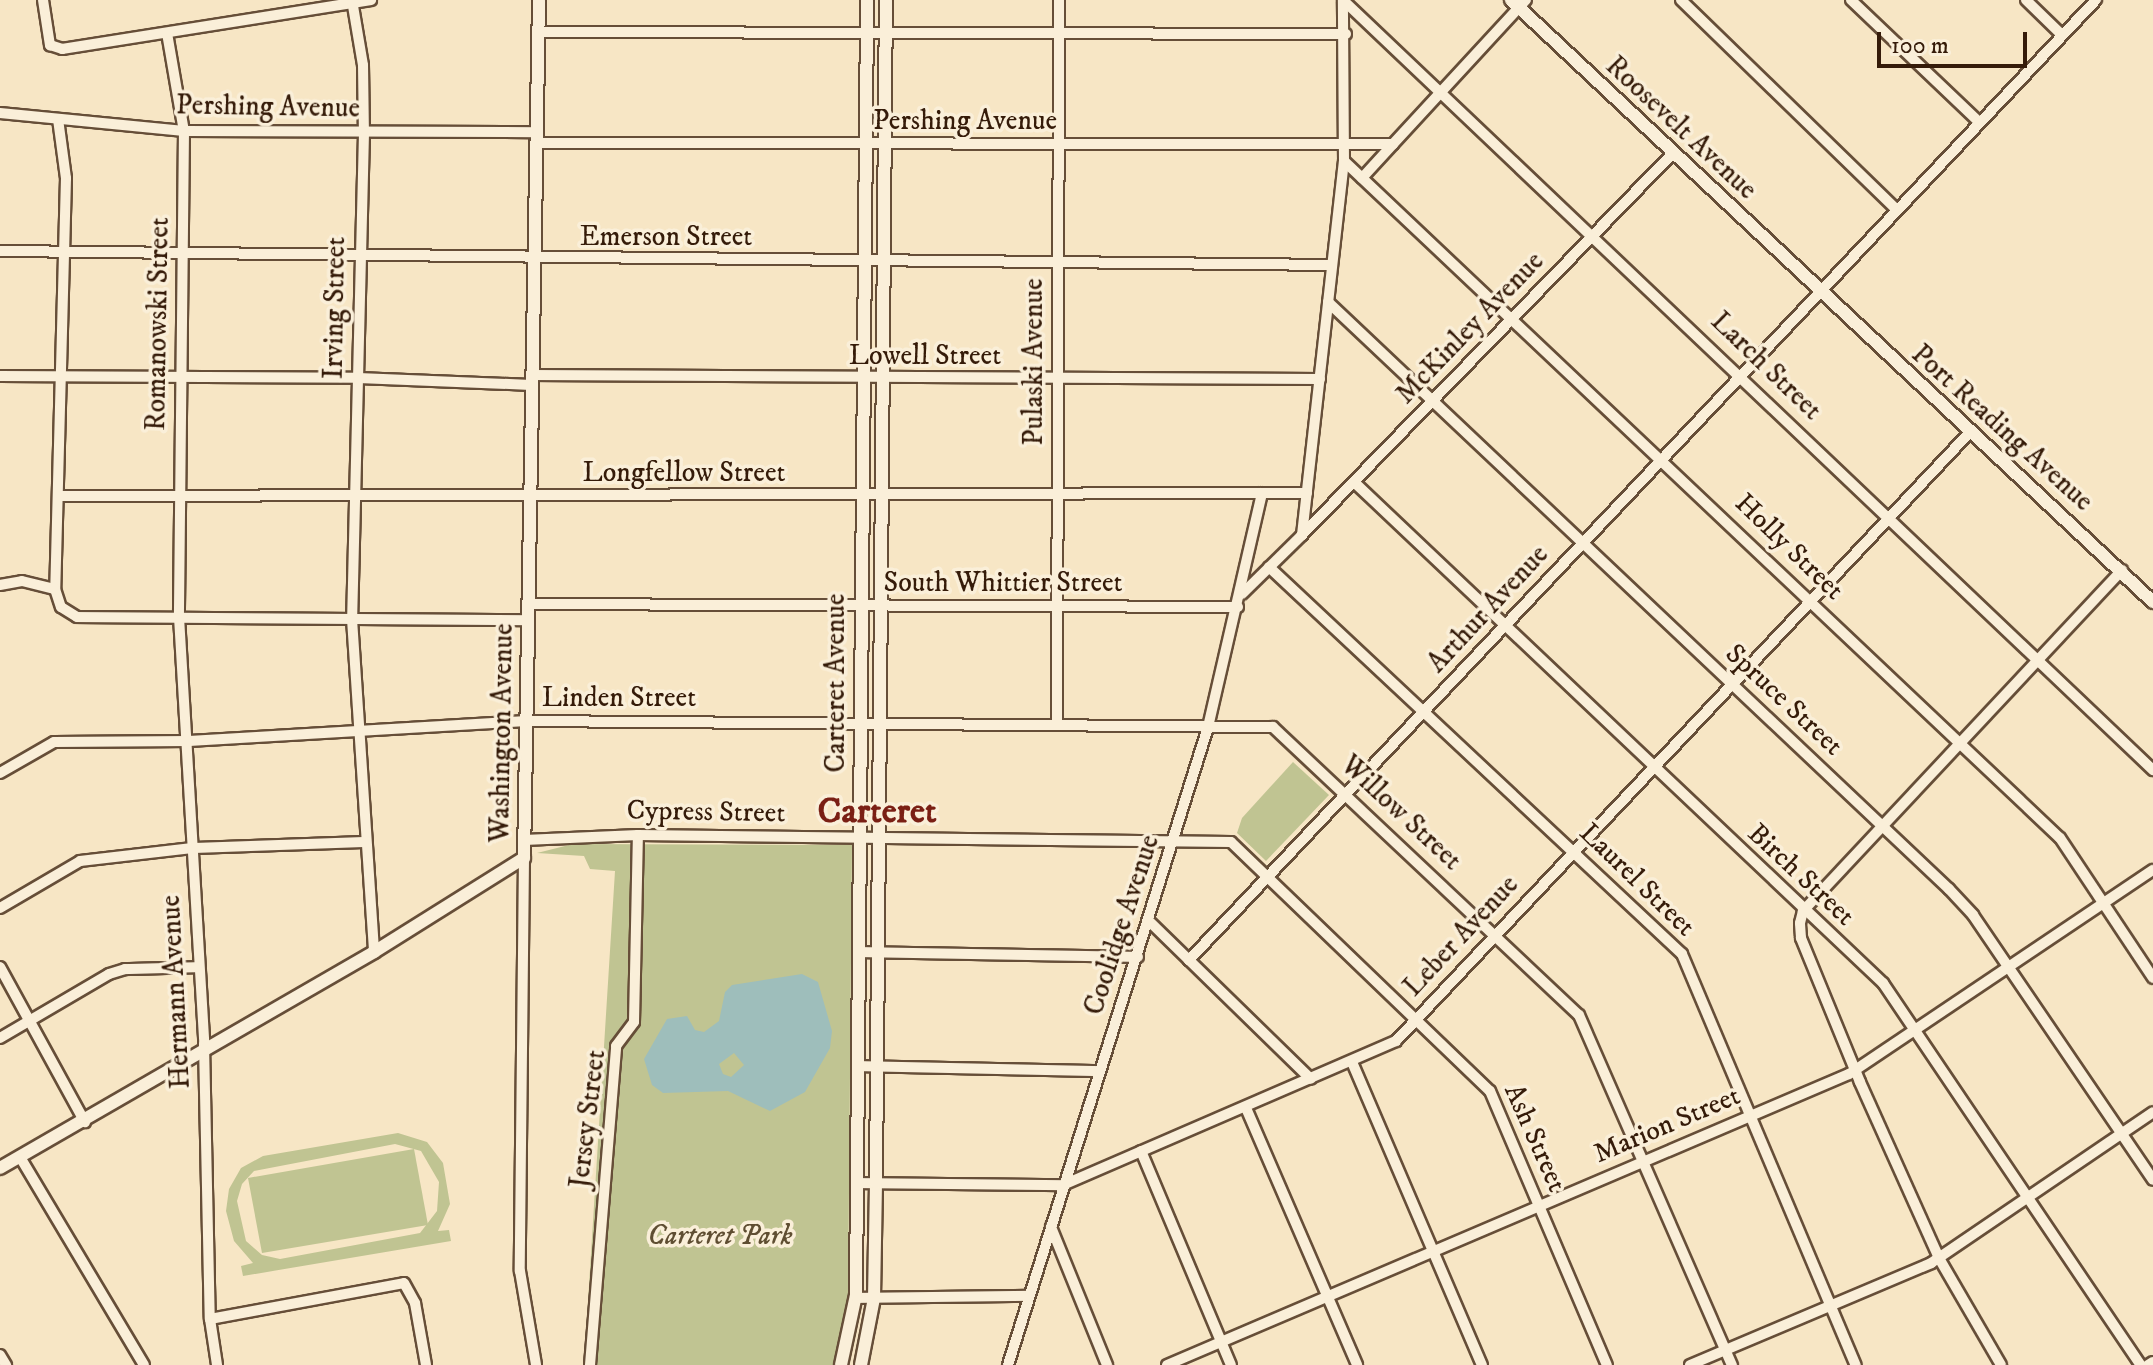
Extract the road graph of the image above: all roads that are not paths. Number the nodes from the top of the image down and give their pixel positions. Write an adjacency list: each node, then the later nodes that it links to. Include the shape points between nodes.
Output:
1 (43, 0): 18 (street, via 54,48)
2 (371, 0): 12 (street)
3 (539, 0): 16 (street, Washington Avenue)
4 (867, 0): 14 (street, Carteret Avenue)
5 (886, 0): 17 (street, Carteret Avenue)
6 (1059, 0): 15 (street, Pulaski Avenue)
7 (1343, 0): 19 (street); 21 (street, Larch Street)
8 (1851, 0): 24 (street)
9 (2026, 0): 20 (street)
10 (2096, 0): 20 (street, Arthur Avenue)
11 (1685, 1): 36 (street)
12 (352, 2): 18 (street); 26 (street, Irving Street, via 363,65)
13 (1519, 3): 21 (street); 33 (street, Roosevelt Avenue)
14 (867, 31): 16 (street); 17 (street); 29 (street, Carteret Avenue)
15 (1059, 31): 17 (street); 19 (street); 31 (street, Pulaski Avenue)
16 (538, 32): 27 (street, Washington Avenue)
17 (886, 32): 30 (street, Carteret Avenue)
18 (167, 33): 25 (street, Romanowski Street)
19 (1346, 34): 32 (street)
20 (2062, 35): 24 (street, Arthur Avenue)
21 (1441, 92): 28 (street); 37 (street, Larch Street)
22 (0, 113): 23 (street, Pershing Avenue)
23 (58, 119): 25 (street, Pershing Avenue); 39 (street, via 66,178)
24 (1979, 122): 36 (street, Arthur Avenue)
25 (184, 131): 26 (street, Pershing Avenue); 41 (street, Romanowski Street)
26 (364, 133): 27 (street, Pershing Avenue); 40 (street, Irving Street)
27 (536, 138): 29 (street, Pershing Avenue); 42 (street, Washington Avenue)
28 (1393, 144): 32 (street, Pershing Avenue); 35 (street)
29 (867, 145): 30 (street, Pershing Avenue); 43 (street, Carteret Avenue)
30 (885, 145): 31 (street, Pershing Avenue); 44 (street, Carteret Avenue)
31 (1059, 145): 32 (street, Pershing Avenue); 45 (street, Pulaski Avenue)
32 (1344, 147): 34 (street)
33 (1672, 154): 37 (street, McKinley Avenue); 47 (street, Roosevelt Avenue)
34 (1344, 161): 35 (street, Holly Street); 46 (street)
35 (1362, 178): 49 (street, Holly Street)
36 (1896, 209): 47 (street, Arthur Avenue)
37 (1594, 235): 49 (street, McKinley Avenue); 50 (street, Larch Street)
38 (0, 251): 39 (street, Emerson Street)
39 (65, 252): 41 (street, Emerson Street); 52 (street)
40 (361, 254): 41 (street, Emerson Street); 42 (street, Emerson Street); 53 (street, Irving Street)
41 (184, 256): 54 (street, Romanowski Street)
42 (535, 260): 43 (street, Emerson Street); 57 (street, Washington Avenue)
43 (865, 262): 44 (street, Emerson Street); 58 (street, Carteret Avenue)
44 (884, 262): 45 (street, Emerson Street); 59 (street, Carteret Avenue)
45 (1058, 264): 46 (street, Emerson Street); 55 (street, Pulaski Avenue)
46 (1332, 265): 48 (street)
47 (1819, 290): 50 (street, Arthur Avenue); 61 (street, Port Reading Avenue)
48 (1328, 302): 56 (street); 60 (street, Spruce Street)
49 (1513, 318): 60 (street, McKinley Avenue); 62 (street, Holly Street)
50 (1741, 375): 62 (street, Arthur Avenue); 73 (street, Larch Street)
51 (0, 376): 52 (street, Lowell Street)
52 (63, 377): 54 (street, Lowell Street); 67 (street)
53 (358, 378): 54 (street, Lowell Street); 57 (street, Lowell Street); 72 (street, Irving Street)
54 (182, 379): 70 (street, Romanowski Street)
55 (1057, 379): 56 (street, Lowell Street); 59 (street, Lowell Street); 66 (street, Pulaski Avenue)
56 (1320, 379): 65 (street)
57 (531, 380): 58 (street, Lowell Street); 71 (street, Washington Avenue)
58 (862, 380): 59 (street, Lowell Street); 68 (street, Carteret Avenue)
59 (883, 381): 69 (street, Carteret Avenue)
60 (1433, 401): 63 (street, McKinley Avenue); 75 (street, Spruce Street)
61 (1971, 431): 73 (street, Leber Avenue); 77 (street, Port Reading Avenue)
62 (1662, 460): 75 (street, Arthur Avenue); 81 (street, Holly Street)
63 (1354, 482): 74 (street, McKinley Avenue); 91 (street, Birch Street)
64 (1262, 493): 65 (street, Longfellow Street); 66 (street, Longfellow Street); 80 (street, Coolidge Avenue)
65 (1307, 493): 74 (street)
66 (1057, 495): 69 (street, Longfellow Street); 84 (street, Pulaski Avenue)
67 (61, 496): 70 (street, Longfellow Street); 79 (street)
68 (862, 496): 69 (street, Longfellow Street); 71 (street, Longfellow Street); 86 (street, Carteret Avenue)
69 (882, 496): 87 (street, Carteret Avenue)
70 (179, 498): 72 (street, Longfellow Street); 88 (street, Romanowski Street)
71 (530, 498): 72 (street, Longfellow Street); 83 (street, Washington Avenue)
72 (355, 499): 89 (street, Irving Street)
73 (1890, 517): 81 (street, Leber Avenue); 92 (street, Larch Street)
74 (1302, 535): 76 (street, McKinley Avenue)
75 (1583, 543): 91 (street, Arthur Avenue); 93 (street, Spruce Street)
76 (1269, 567): 80 (street, McKinley Avenue); 94 (street, Laurel Street)
77 (2122, 570): 82 (street, Port Reading Avenue); 92 (street)
78 (0, 585): 79 (street, via 22,581)
79 (55, 589): 88 (street, via 61,607 77,617)
80 (1240, 595): 85 (street, Coolidge Avenue)
81 (1811, 601): 93 (street, Leber Avenue); 102 (street, Holly Street)
82 (2153, 602)
83 (528, 604): 86 (street, South Whittier Street); 90 (street, Washington Avenue)
84 (1056, 606): 85 (street, South Whittier Street); 87 (street, South Whittier Street); 98 (street, Pulaski Avenue)
85 (1238, 607): 99 (street, Coolidge Avenue)
86 (859, 608): 87 (street, South Whittier Street); 96 (street, Carteret Avenue)
87 (880, 608): 97 (street, Carteret Avenue)
88 (179, 617): 89 (street); 101 (street, Hermann Avenue)
89 (352, 619): 90 (street); 100 (street, Irving Street)
90 (528, 620): 95 (street, Washington Avenue)
91 (1505, 625): 94 (street, Arthur Avenue); 103 (street, Birch Street)
92 (2039, 659): 102 (street); 104 (street, Larch Street)
93 (1732, 684): 103 (street, Leber Avenue); 107 (street, Spruce Street)
94 (1424, 712): 106 (street, Arthur Avenue); 115 (street, Laurel Street)
95 (526, 721): 96 (street, Linden Street); 100 (street, Linden Street); 112 (street, Washington Avenue)
96 (860, 723): 97 (street, Linden Street); 109 (street, Carteret Avenue)
97 (880, 723): 98 (street, Linden Street); 110 (street, Carteret Avenue)
98 (1057, 724): 99 (street, Linden Street)
99 (1208, 727): 106 (street, Willow Street, via 1275,728); 111 (street, Coolidge Avenue)
100 (359, 731): 101 (street, Linden Street); 113 (street, Irving Street)
101 (186, 740): 105 (street, Linden Street, via 54,742); 114 (street, Hermann Avenue)
102 (1960, 743): 107 (street); 119 (street, Holly Street, via 2060,838)
103 (1654, 770): 115 (street, Leber Avenue); 121 (street, Birch Street)
104 (2153, 770)
105 (0, 773)
106 (1346, 794): 118 (street, Arthur Avenue); 123 (street, Willow Street)
107 (1882, 826): 121 (street); 131 (street, Spruce Street, via 1973,915)
108 (638, 835): 109 (street, Cypress Street); 112 (street, Cypress Street); 176 (street, Jersey Street, via 634,1022 616,1046)
109 (860, 838): 110 (street, Cypress Street); 125 (street, Carteret Avenue)
110 (878, 838): 111 (street, Cypress Street); 126 (street, Carteret Avenue)
111 (1176, 838): 118 (street, Ash Street, via 1231,842); 122 (street, Coolidge Avenue)
112 (524, 840): 116 (street, Washington Avenue)
113 (366, 842): 114 (street); 124 (street, Irving Street)
114 (192, 848): 120 (street, via 80,861); 130 (street, Hermann Avenue)
115 (1574, 852): 123 (street, Leber Avenue); 146 (street, Laurel Street, via 1682,954)
116 (524, 858): 124 (street, Washington Avenue); 175 (street, via 520,1271)
117 (2153, 870): 119 (street, Marion Street)
118 (1268, 877): 128 (street, Arthur Avenue); 133 (street, Ash Street)
119 (2103, 905): 131 (street, Marion Street); 132 (street, Holly Street)
120 (0, 908)
121 (1803, 911): 135 (street, Birch Street, via 1883,983); 141 (street, via 1801,938)
122 (1149, 921): 127 (street, Coolidge Avenue); 128 (street)
123 (1495, 935): 133 (street, Leber Avenue); 151 (street, Willow Street, via 1579,1015)
124 (374, 952): 137 (street, Washington Avenue)
125 (861, 952): 126 (street); 139 (street, Carteret Avenue)
126 (879, 952): 127 (street); 140 (street, Carteret Avenue)
127 (1138, 957): 142 (street, Coolidge Avenue)
128 (1189, 960): 143 (street)
129 (0, 967): 134 (street)
130 (199, 967): 134 (street, via 125,969); 137 (street, Hermann Avenue)
131 (2008, 967): 135 (street, Marion Street); 148 (street, Spruce Street)
132 (2153, 978)
133 (1418, 1017): 138 (street, Leber Avenue, via 1396,1041); 158 (street, Ash Street, via 1490,1091)
134 (30, 1020): 136 (street); 147 (street)
135 (1913, 1029): 141 (street, Marion Street); 157 (street, Birch Street)
136 (0, 1038)
137 (204, 1051): 147 (street, Washington Avenue); 167 (street, Hermann Avenue)
138 (1352, 1062): 143 (street, Leber Avenue); 160 (street)
139 (859, 1066): 140 (street); 154 (street, Carteret Avenue)
140 (878, 1067): 142 (street); 155 (street, Carteret Avenue)
141 (1856, 1068): 146 (street, Marion Street); 161 (street)
142 (1100, 1071): 156 (street, Coolidge Avenue)
143 (1311, 1079): 144 (street, Leber Avenue)
144 (1246, 1108): 149 (street, Leber Avenue); 162 (street)
145 (2153, 1112): 148 (street)
146 (1750, 1115): 151 (street, Marion Street); 166 (street, Laurel Street)
147 (85, 1122): 150 (street, Washington Avenue)
148 (2121, 1133): 153 (street, Spruce Street); 157 (street)
149 (1141, 1151): 156 (street, Leber Avenue); 168 (street)
150 (20, 1157): 152 (street, Washington Avenue); 172 (street)
151 (1644, 1161): 158 (street, Marion Street); 169 (street, Willow Street)
152 (0, 1168)
153 (2153, 1180)
154 (857, 1183): 155 (street); 164 (street, Carteret Avenue)
155 (876, 1183): 156 (street); 165 (street, Carteret Avenue)
156 (1063, 1185): 159 (street, Coolidge Avenue)
157 (2027, 1197): 161 (street); 190 (street, Birch Street)
158 (1539, 1206): 160 (street, Marion Street); 185 (street, Ash Street)
159 (1051, 1227): 163 (street, Coolidge Avenue); 180 (street)
160 (1433, 1252): 162 (street, Marion Street); 184 (street)
161 (1939, 1258): 166 (street); 189 (street)
162 (1326, 1294): 168 (street, Marion Street); 183 (street)
163 (1029, 1296): 165 (street); 179 (street, Coolidge Avenue)
164 (856, 1298): 165 (street); 177 (street, Carteret Avenue)
165 (874, 1298): 178 (street, Carteret Avenue)
166 (1831, 1307): 169 (street); 188 (street, Laurel Street)
167 (210, 1319): 173 (street, Hermann Avenue); 174 (street, via 404,1283 411,1289)
168 (1221, 1341): 181 (street, Marion Street); 182 (street)
169 (1725, 1350): 186 (street); 187 (street, Willow Street)
170 (0, 1355): 171 (street)
171 (6, 1365)
172 (144, 1365)
173 (217, 1365)
174 (426, 1365)
175 (536, 1365)
176 (590, 1365)
177 (841, 1365)
178 (861, 1365)
179 (1008, 1365)
180 (1107, 1365)
181 (1167, 1365)
182 (1231, 1365)
183 (1357, 1365)
184 (1482, 1365)
185 (1607, 1365)
186 (1690, 1365)
187 (1732, 1365)
188 (1856, 1365)
189 (2001, 1365)
190 (2141, 1365)

